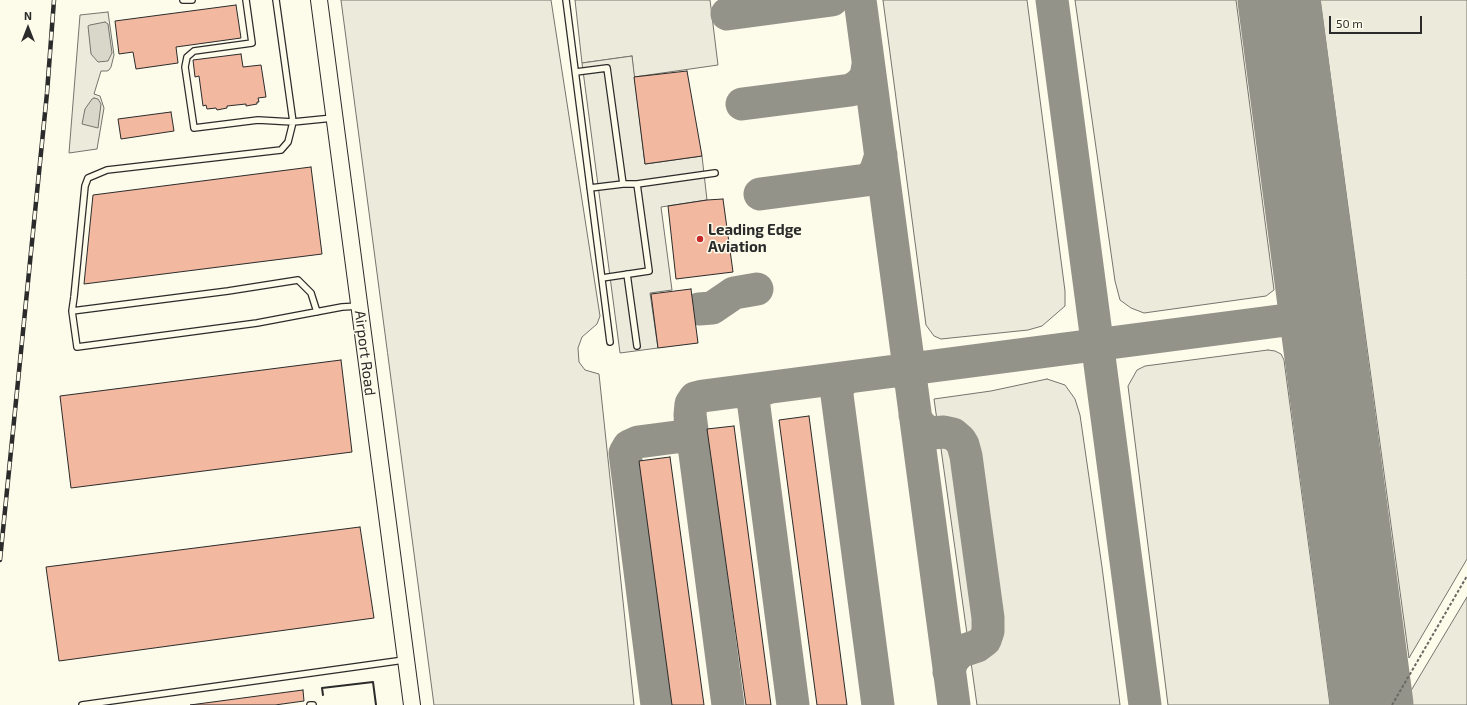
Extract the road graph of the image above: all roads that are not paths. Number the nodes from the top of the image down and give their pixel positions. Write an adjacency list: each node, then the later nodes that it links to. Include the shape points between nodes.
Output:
1 (183, 0): 2 (lane)
2 (192, 0)
3 (246, 0): 9 (lane, via 252,43 194,51 187,57 185,67 194,128 258,120)
4 (276, 0): 9 (lane)
5 (319, 0): 8 (street, Airport Road)
6 (566, 0): 7 (lane)
7 (576, 72): 11 (lane, via 607,68); 13 (lane)
8 (334, 118): 9 (lane); 16 (street, Airport Road)
9 (293, 122): 17 (lane, via 288,142 281,150 107,170 88,178 85,186)
10 (715, 173): 12 (lane)
11 (623, 184): 12 (lane); 13 (lane)
12 (637, 184): 14 (lane, via 649,271)
13 (590, 188): 15 (lane)
14 (627, 274): 15 (lane); 20 (lane)
15 (602, 278): 19 (lane)
16 (359, 306): 18 (lane); 21 (street, Airport Road)
17 (72, 311): 18 (lane, via 298,280 311,293); 18 (lane, via 77,347 257,323)
18 (317, 312)
19 (610, 342)
20 (637, 346)
21 (406, 660): 22 (lane); 25 (street, Airport Road)
22 (82, 705)
23 (310, 705): 24 (lane)
24 (313, 705)
25 (412, 705)

